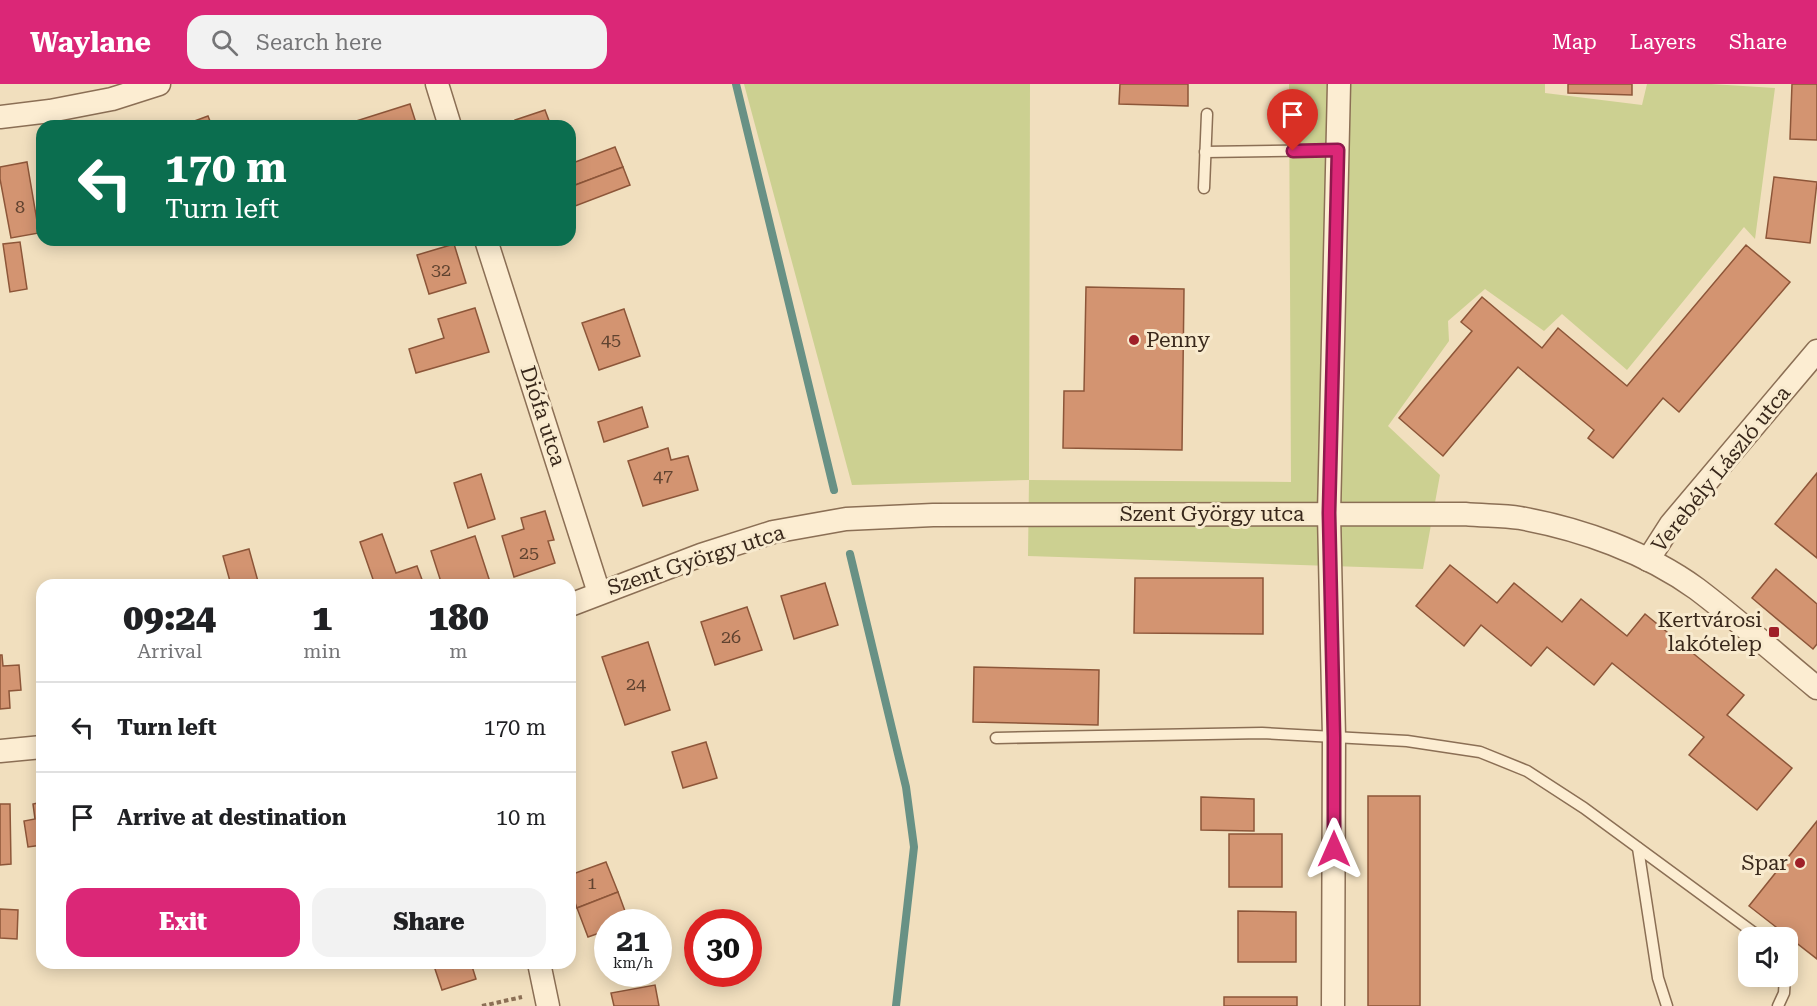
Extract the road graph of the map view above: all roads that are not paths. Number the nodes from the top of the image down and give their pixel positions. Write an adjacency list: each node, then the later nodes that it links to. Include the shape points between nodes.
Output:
1 (159, 84): 5 (street, via 101,101)
2 (437, 84): 6 (street)
3 (1340, 84): 7 (street)
4 (1207, 114): 8 (lane)
5 (0, 117)
6 (448, 120)
7 (1338, 150): 8 (lane); 12 (street)
8 (1205, 152): 9 (lane)
9 (1204, 188)
10 (488, 246): 14 (street, Diófa utca)
11 (1817, 351): 13 (street, Verebély László utca, via 1671,524)
12 (1329, 513): 13 (street, Szent György utca, via 1518,518 1568,529); 14 (street, Szent György utca, via 933,514 846,519 773,532); 17 (street)
13 (1648, 560): 16 (street, Szent György utca, via 1696,588)
14 (599, 592): 15 (street, Szent György utca)
15 (576, 602)
16 (1817, 688)
17 (1334, 737): 18 (lane, via 1262,733); 21 (lane, via 1407,741 1480,752 1527,771); 26 (street)
18 (996, 738)
19 (36, 748): 20 (street)
20 (0, 751)
21 (1638, 848): 22 (lane); 27 (lane, via 1658,978)
22 (1746, 927)
23 (540, 969): 25 (street)
24 (1784, 987): 28 (lane)
25 (547, 998)
26 (1334, 1006)
27 (1667, 1006)
28 (1778, 1006)

